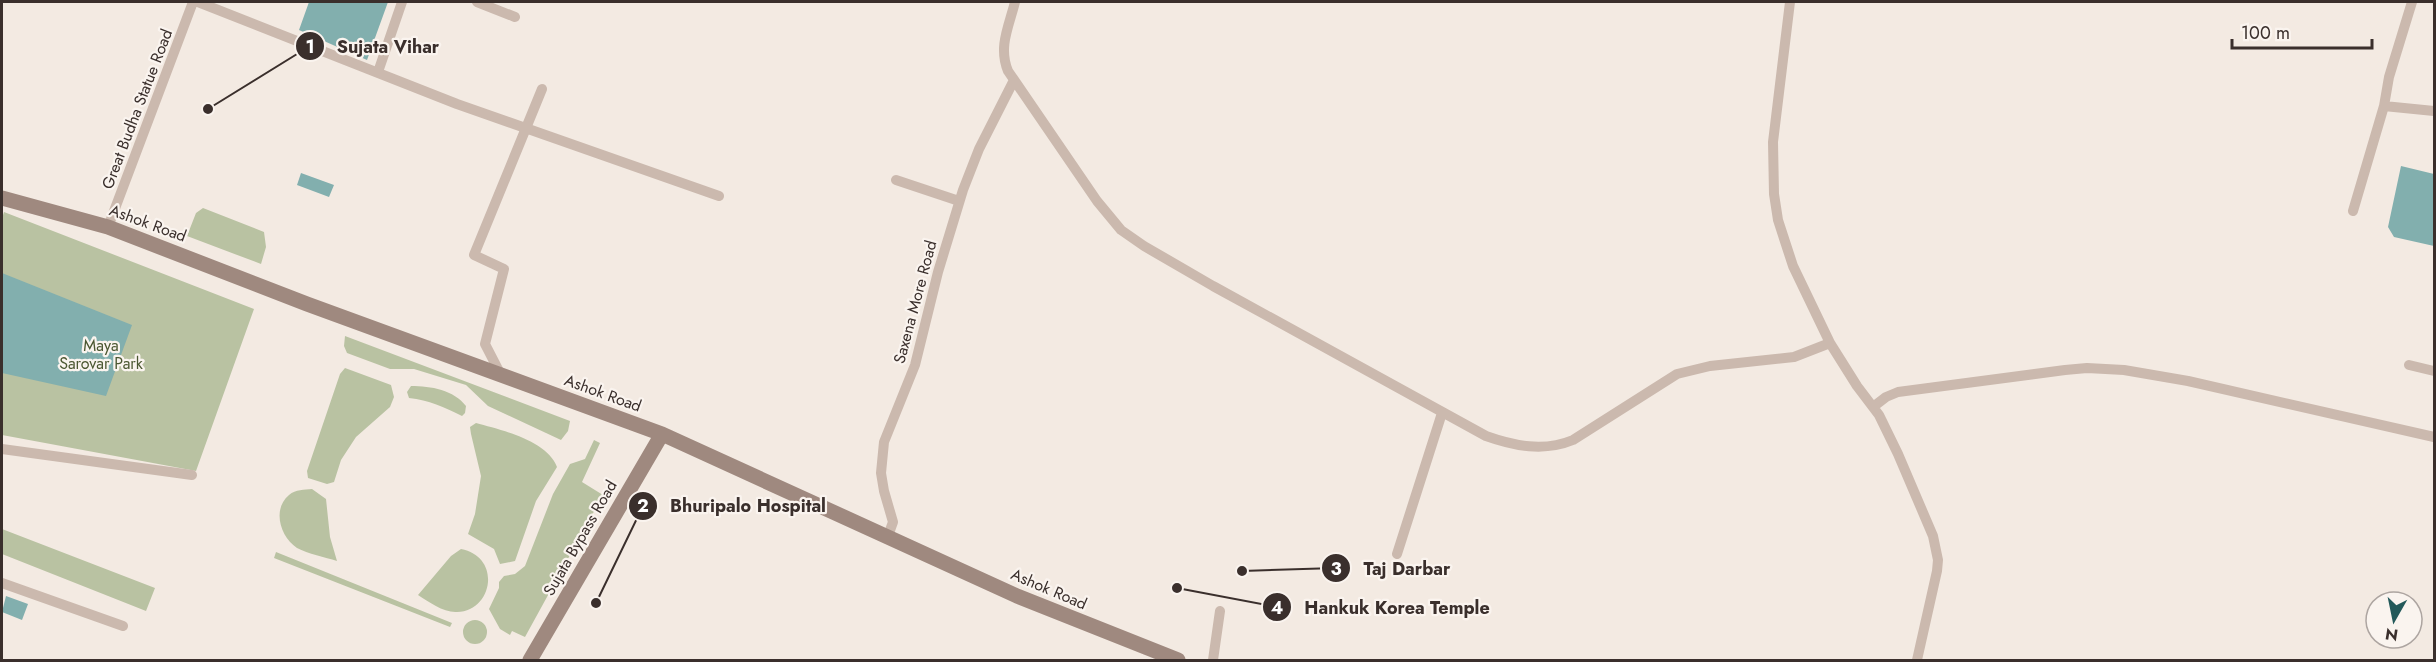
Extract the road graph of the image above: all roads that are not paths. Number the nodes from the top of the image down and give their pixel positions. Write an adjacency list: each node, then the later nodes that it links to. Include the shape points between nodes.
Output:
1 (193, 2): 20 (street, Great Budha Statue Road)
2 (198, 2): 9 (street)
3 (402, 2): 9 (street)
4 (477, 2): 8 (street)
5 (1015, 2): 10 (street, via 1003,47)
6 (1790, 2): 21 (street, via 1774,130 1774,194 1789,256)
7 (2412, 2): 12 (street)
8 (515, 17)
9 (378, 72): 14 (street)
10 (1014, 80): 18 (street, Saxena More Road, via 979,149); 26 (street, via 1121,230 1161,257)
11 (542, 89): 14 (street)
12 (2384, 106): 13 (street); 19 (street)
13 (2434, 111)
14 (526, 129): 16 (street); 24 (street, via 474,255 504,269 485,344)
15 (896, 180): 18 (street)
16 (719, 196)
17 (2, 198): 20 (street, Ashok Road)
18 (959, 201): 31 (street, Saxena More Road, via 915,365 884,442 881,473 893,522)
19 (2353, 211)
20 (108, 227): 24 (street, Ashok Road)
21 (1830, 342): 25 (street); 26 (street, via 1794,357 1710,366 1677,374 1563,444 1533,447 1504,443)
22 (2409, 365): 23 (street)
23 (2434, 371)
24 (501, 375): 27 (street, Ashok Road)
25 (1873, 407): 28 (street, via 1898,393 2055,371 2106,369 2188,381); 40 (street, via 1898,454 1936,547 1938,560 1932,598)
26 (1442, 413): 32 (street)
27 (662, 434): 31 (street, Ashok Road); 37 (street, Sujata Bypass Road)
28 (2434, 437)
29 (2, 449): 30 (street)
30 (192, 475)
31 (888, 536): 36 (street, Ashok Road)
32 (1397, 554)
33 (2, 583): 35 (street)
34 (1220, 612): 39 (street)
35 (123, 626)
36 (1149, 655): 38 (street, Ashok Road)
37 (530, 660)
38 (1178, 660)
39 (1214, 660)
40 (1917, 660)

